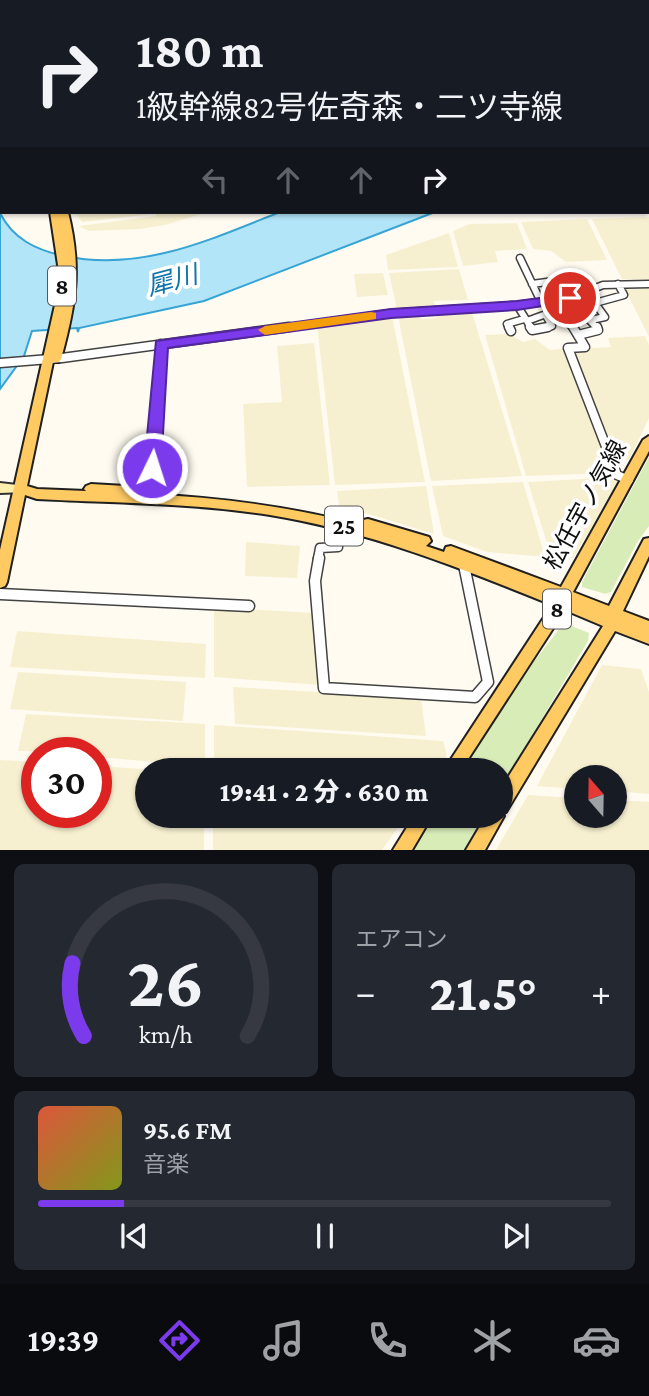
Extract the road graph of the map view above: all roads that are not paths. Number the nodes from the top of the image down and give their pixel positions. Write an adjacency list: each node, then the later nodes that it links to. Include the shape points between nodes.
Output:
1 (56, 214): 3 (main road, 8)
2 (63, 214): 3 (main road, 8)
3 (64, 234): 19 (main road, 8, via 74,273)
4 (520, 258): 5 (street)
5 (532, 284): 8 (street, via 569,279); 10 (street)
6 (618, 284): 7 (street); 8 (street); 11 (street, via 626,299)
7 (649, 284)
8 (585, 292): 9 (street); 11 (street)
9 (568, 298): 10 (street); 16 (street)
10 (544, 302): 12 (street); 13 (street)
11 (596, 303): 16 (street, via 605,317)
12 (517, 305): 15 (street); 20 (street, via 402,312)
13 (557, 310): 14 (street); 18 (street)
14 (545, 314): 15 (street); 15 (street, via 552,326 534,333)
15 (525, 320): 17 (street, via 508,324)
16 (591, 320): 18 (street, via 598,330)
17 (511, 331)
18 (578, 335): 24 (street, via 585,347 568,348 617,475)
19 (57, 338): 21 (main road, 8)
20 (161, 344): 21 (street); 27 (street)
21 (52, 359): 22 (street); 26 (main road, 8)
22 (0, 362)
23 (649, 440): 24 (main road, 松任宇ノ気線 / 8)
24 (629, 480): 33 (main road, 松任宇ノ気線 / 8)
25 (0, 488): 26 (street)
26 (21, 489): 27 (main road, 25, via 39,486); 28 (main road, 25, via 37,494 241,507); 31 (main road, 8)
27 (151, 493): 33 (main road, 25, via 257,501 343,517 439,546)
28 (336, 524): 30 (main road, 25); 30 (street, via 338,547 320,548 315,582 324,688 475,697 488,682)
29 (649, 543): 35 (main road, 8)
30 (464, 565): 33 (main road, 25)
31 (0, 582)
32 (0, 594): 34 (street)
33 (562, 599): 35 (main road, 25); 38 (main road, 松任宇ノ気線 / 8)
34 (248, 606)
35 (613, 618): 36 (main road, 25); 37 (main road, 25); 39 (main road, 8)
36 (649, 627)
37 (649, 638)
38 (460, 758)
39 (513, 784)
40 (416, 828): 42 (main road)
41 (488, 828): 43 (main road)
42 (402, 850)
43 (475, 850)

